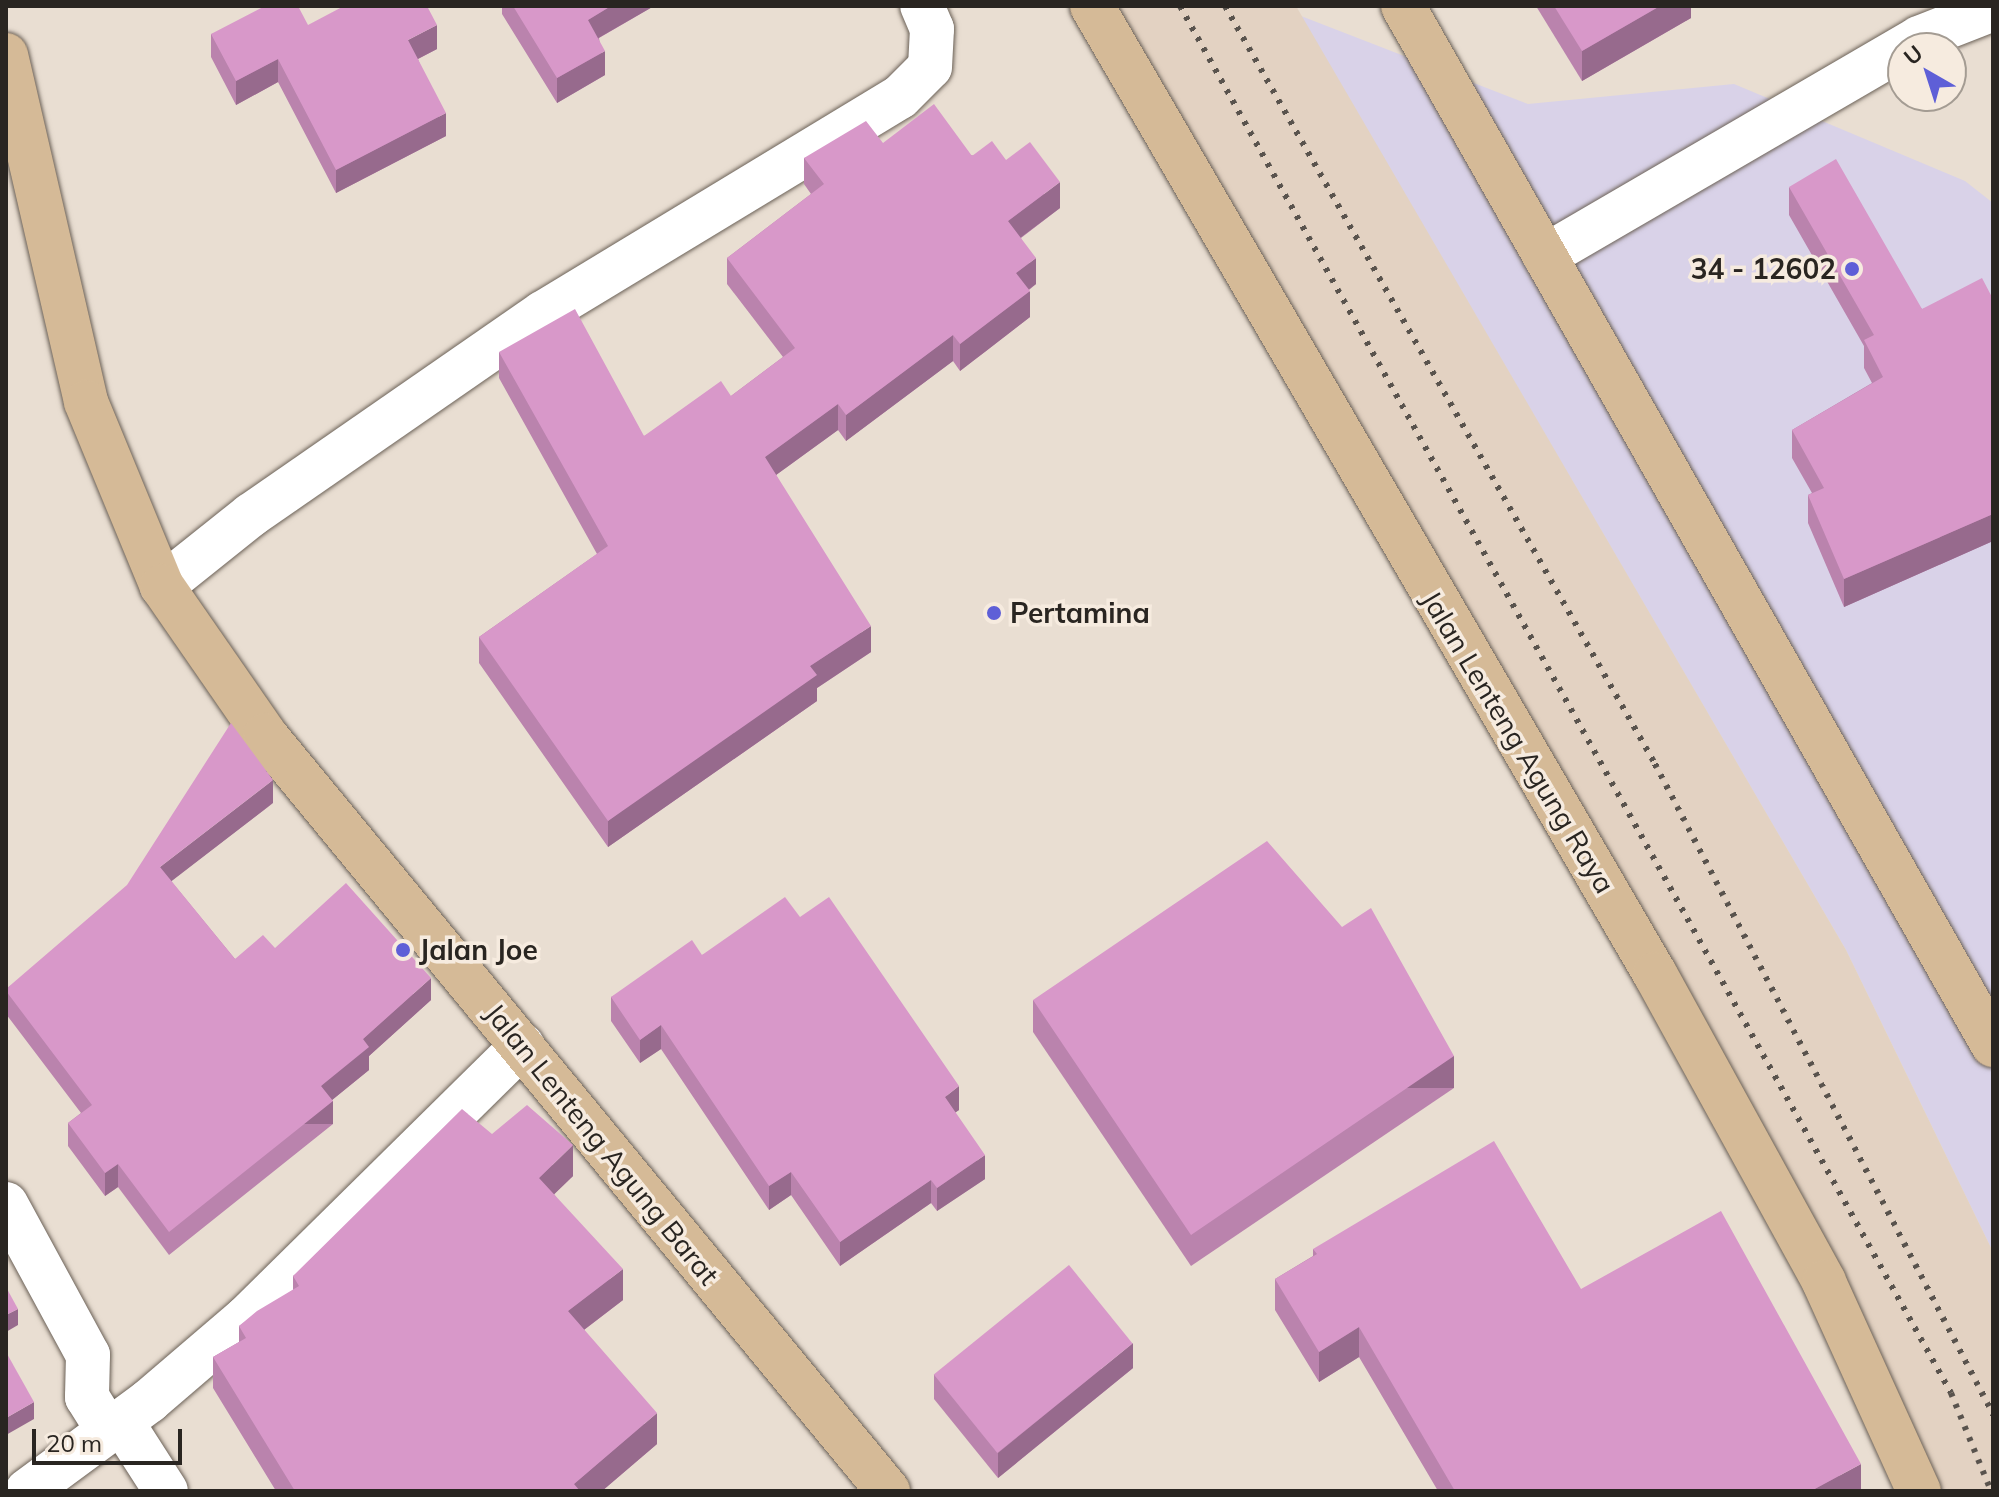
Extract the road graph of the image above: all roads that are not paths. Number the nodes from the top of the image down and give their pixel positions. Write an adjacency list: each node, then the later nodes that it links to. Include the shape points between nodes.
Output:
1 (922, 6): 7 (street, via 932,29 930,67 900,97 543,313 251,515)
2 (1092, 6): 15 (main road, Jalan Lenteng Agung Raya, via 1655,974 1824,1282)
3 (1403, 6): 6 (main road)
4 (1993, 9): 6 (street, via 1919,38)
5 (6, 55): 7 (main road, Jalan Lenteng Agung Barat, via 86,402)
6 (1545, 256): 8 (main road)
7 (162, 586): 9 (main road, Jalan Lenteng Agung Barat, via 265,735)
8 (1993, 1045)
9 (522, 1046): 11 (street, via 246,1318); 14 (main road, Jalan Lenteng Agung Barat)
10 (6, 1204): 11 (street, via 88,1355 87,1397)
11 (126, 1418): 12 (street); 13 (street)
12 (27, 1491)
13 (166, 1491)
14 (888, 1491)
15 (1919, 1491)

